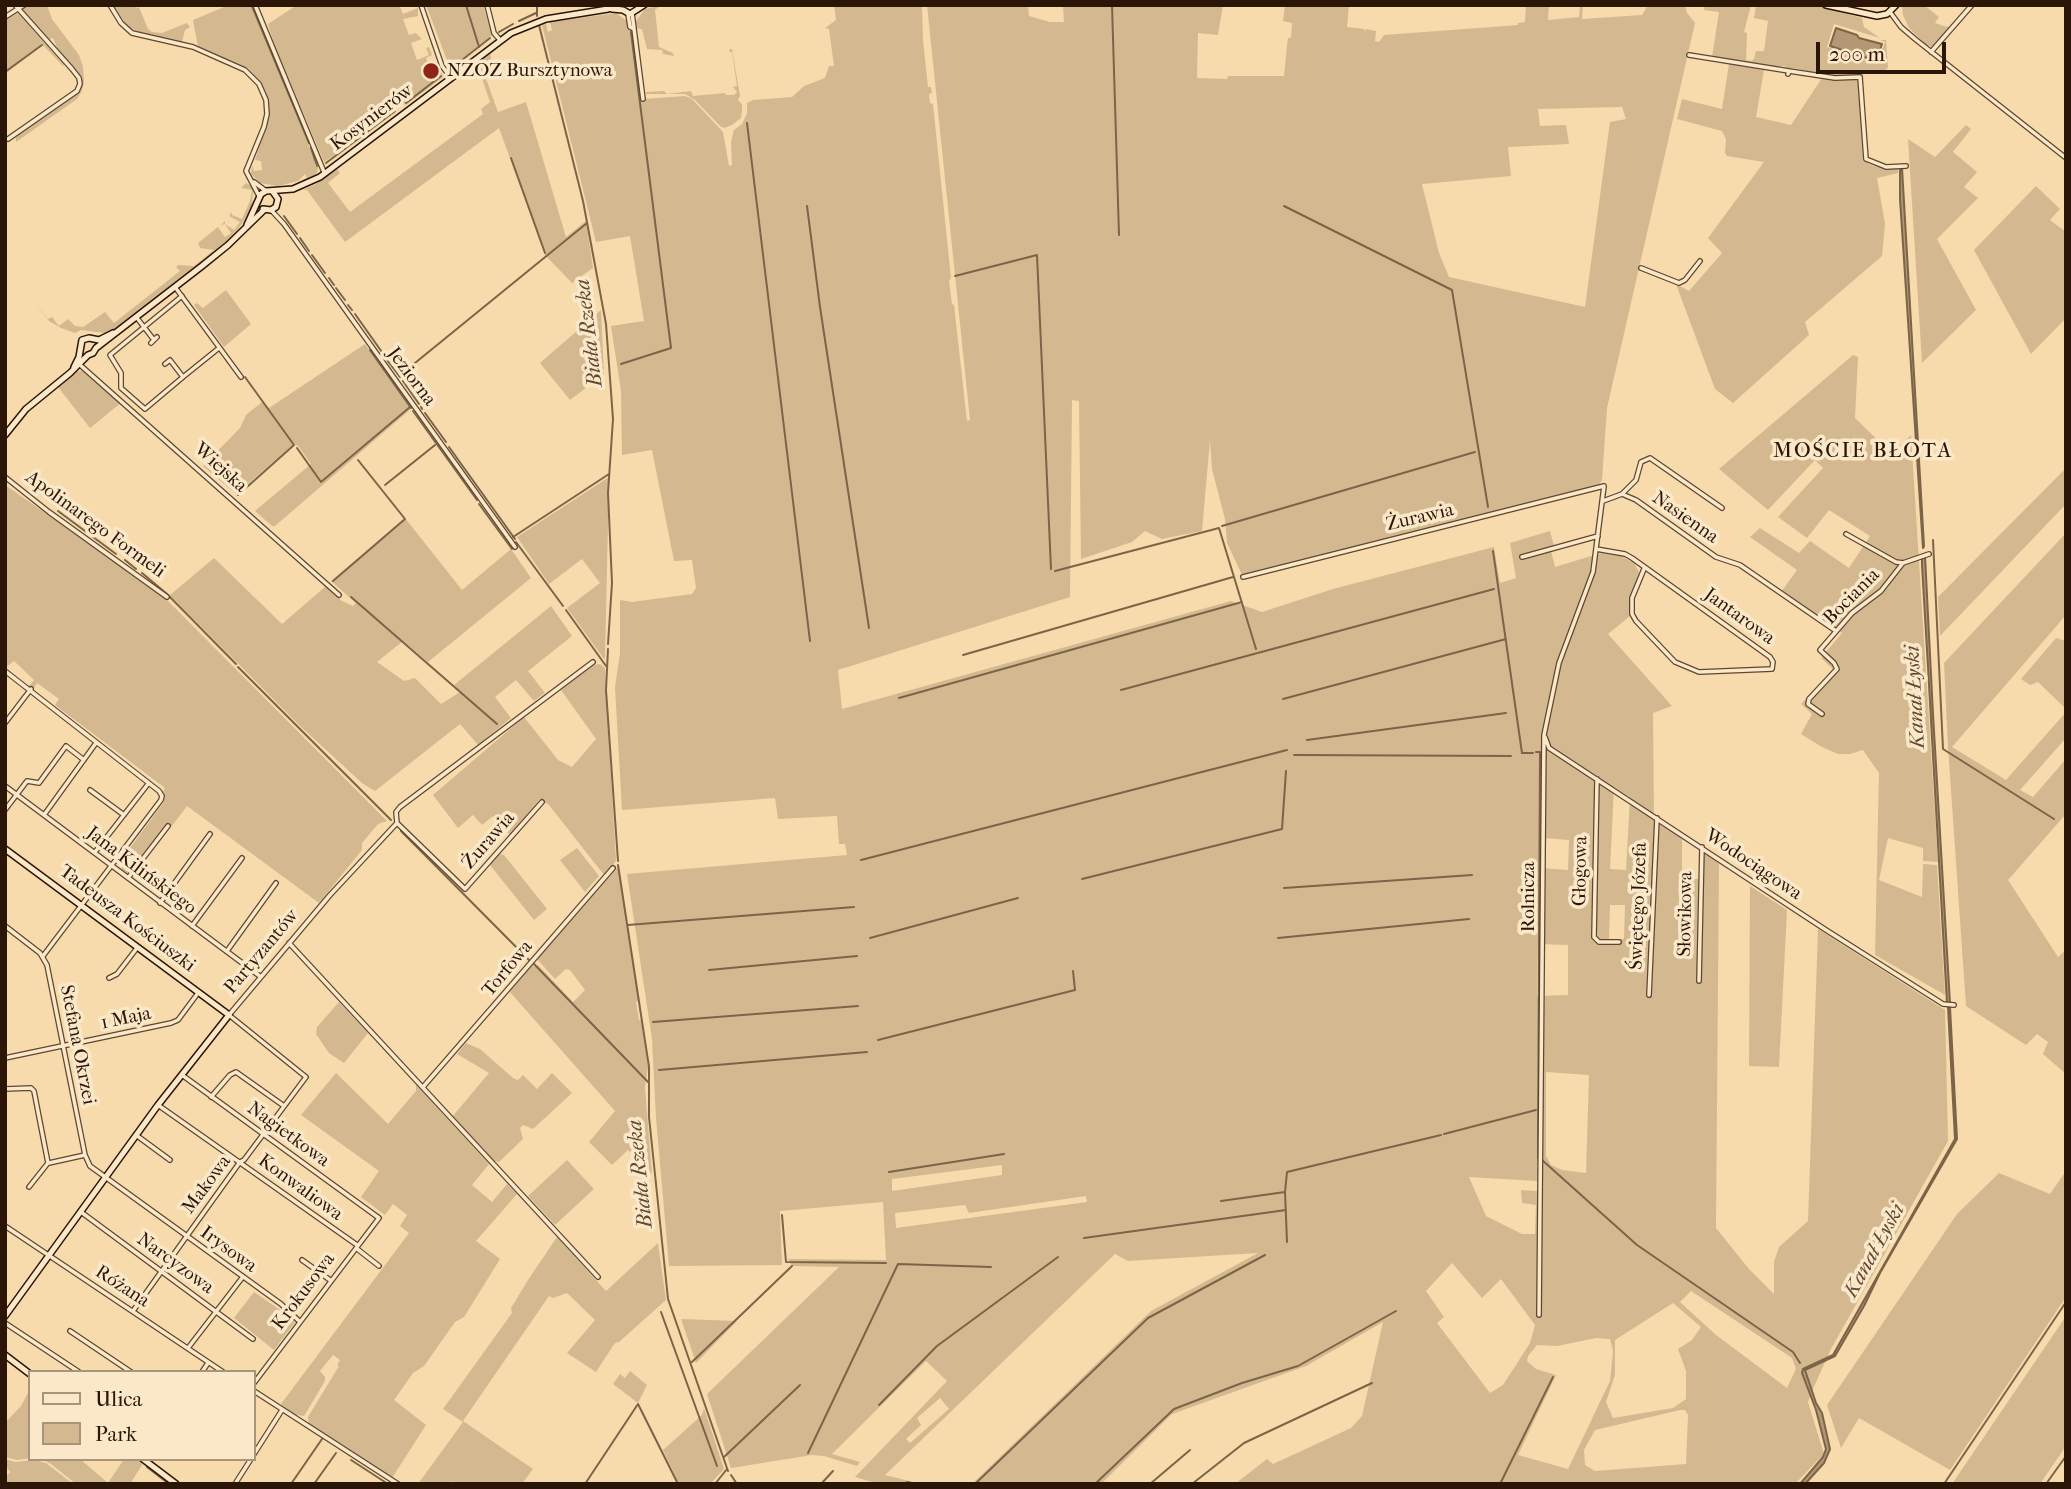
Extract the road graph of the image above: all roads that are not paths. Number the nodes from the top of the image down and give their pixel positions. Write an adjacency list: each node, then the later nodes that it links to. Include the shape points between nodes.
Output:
1 (24, 5): 10 (street)
2 (110, 5): 23 (street, via 131,33 193,47 253,76 263,92 267,114 246,171)
3 (255, 5): 22 (street)
4 (421, 5): 17 (street, via 442,66)
5 (486, 5): 14 (street)
6 (644, 5): 11 (main road, Kosynierów)
7 (1826, 5): 12 (main road, via 1873,16)
8 (1896, 5): 12 (main road)
9 (1972, 5): 15 (street)
10 (17, 7): 13 (street); 19 (street, via 72,69 80,85)
11 (628, 9): 14 (main road, Kosynierów, via 538,21); 18 (street)
12 (1890, 11): 15 (street, via 1901,27)
13 (5, 17)
14 (499, 40): 17 (main road, Kosynierów)
15 (1931, 52): 20 (street)
16 (1689, 55): 21 (street, via 1835,78 1860,76 1866,159 1886,167)
17 (451, 78): 22 (main road, Kosynierów)
18 (643, 99)
19 (8, 139)
20 (2066, 158)
21 (1906, 166)
22 (325, 174): 24 (main road, Kosynierów)
23 (252, 181): 25 (street); 27 (street)
24 (293, 189): 25 (main road, Kosynierów); 26 (main road, Kosynierów)
25 (270, 192): 26 (main road); 27 (main road)
26 (278, 199): 28 (main road)
27 (259, 200): 28 (main road); 29 (main road)
28 (270, 209): 29 (main road); 56 (street, Jeziorna)
29 (247, 225): 32 (main road)
30 (1700, 261): 31 (street, via 1679,283)
31 (1641, 268)
32 (175, 287): 33 (street); 34 (main road)
33 (182, 296): 35 (street); 40 (street)
34 (136, 318): 35 (street); 36 (main road)
35 (143, 326): 38 (street); 46 (street, via 110,353 121,373 121,388 147,409)
36 (121, 330): 37 (main road); 39 (main road)
37 (94, 340): 39 (main road); 41 (main road, via 83,339)
38 (154, 340)
39 (96, 348): 42 (main road)
40 (219, 348): 46 (street); 47 (street)
41 (80, 351): 42 (main road); 45 (main road)
42 (88, 355): 43 (main road)
43 (79, 364): 45 (main road); 63 (street, Wiejska)
44 (165, 364): 46 (street, via 170,360)
45 (70, 373): 48 (main road, via 26,409)
46 (183, 377)
47 (241, 377)
48 (5, 435)
49 (5, 477): 64 (street, Apolinarego Formeli)
50 (1604, 486): 52 (street, Rolnicza); 62 (street, Żurawia)
51 (1622, 494): 52 (street, Nasienna); 53 (street, Nasienna, via 1636,480 1641,462 1650,458); 65 (street, Nasienna)
52 (1603, 501): 55 (street, Rolnicza)
53 (1722, 508)
54 (1846, 534): 60 (street)
55 (1598, 536): 57 (street, Rolnicza); 59 (street)
56 (514, 547)
57 (1596, 549): 61 (street, Jantarowa, via 1625,554); 71 (street, Rolnicza, via 1589,585 1559,663)
58 (1928, 554): 60 (street)
59 (1522, 557)
60 (1903, 563): 65 (street, Bociania, via 1881,591)
61 (1644, 569): 61 (street, Jantarowa, via 1770,657 1772,669 1699,672 1675,662 1632,614 1632,598)
62 (1243, 577)
63 (339, 595)
64 (167, 597)
65 (1836, 631): 69 (street, Bociania, via 1820,650 1837,669 1809,699 1808,705)
66 (593, 662): 84 (street, Partyzantów, via 400,807)
67 (5, 671): 68 (street)
68 (31, 689): 70 (street); 72 (street)
69 (1822, 714)
70 (5, 723)
71 (1544, 735): 74 (street, Wodociągowa, via 1549,748); 143 (street, Rolnicza)
72 (96, 743): 73 (street); 75 (street)
73 (84, 760): 78 (street, via 66,746 39,783 27,781); 81 (street)
74 (1597, 779): 83 (street, Wodociągowa); 99 (street, Głogowa, via 1594,937 1599,942)
75 (148, 784): 82 (street); 91 (street, via 159,791 161,800)
76 (5, 786): 78 (street, Jana Kilińskiego)
77 (89, 790): 82 (street)
78 (16, 795): 80 (street); 81 (street, Jana Kilińskiego)
79 (542, 802): 84 (street, Żurawia, via 465,890)
80 (5, 810)
81 (44, 815): 89 (street, Jana Kilińskiego)
82 (124, 815): 89 (street)
83 (1657, 818): 87 (street, Wodociągowa); 108 (street, Świętego Józefa)
84 (397, 823): 100 (street, Partyzantów)
85 (168, 826): 93 (street)
86 (210, 834): 95 (street)
87 (1702, 847): 106 (street, Słowikowa); 109 (street, Wodociągowa, via 1942,1004)
88 (5, 849): 96 (main road, Tadeusza Kościuszki)
89 (95, 852): 91 (street, Jana Kilińskiego)
90 (242, 858): 98 (street)
91 (112, 866): 93 (street, Jana Kilińskiego); 96 (street)
92 (613, 868): 114 (street, Torfowa)
93 (128, 878): 95 (street, Jana Kilińskiego)
94 (276, 883): 102 (street)
95 (160, 903): 98 (street, Jana Kilińskiego)
96 (82, 906): 101 (main road, Tadeusza Kościuszki); 103 (street)
97 (5, 926): 103 (street)
98 (191, 926): 102 (street, Jana Kilińskiego)
99 (1619, 942)
100 (289, 943): 104 (street, Partyzantów); 114 (street)
101 (137, 947): 105 (street); 107 (main road, Tadeusza Kościuszki)
102 (227, 951): 104 (street, Jana Kilińskiego)
103 (43, 956): 111 (street, Stefana Okrzei)
104 (261, 977): 110 (street, Partyzantów)
105 (109, 978)
106 (1699, 981)
107 (198, 993): 110 (main road, Tadeusza Kościuszki); 111 (street, 1 Maja, via 171,1023)
108 (1650, 995)
109 (1954, 1005)
110 (229, 1015): 113 (main road, Partyzantów); 118 (street, Makowa, via 306,1077)
111 (64, 1047): 112 (street, 1 Maja); 121 (street, Stefana Okrzei)
112 (5, 1058)
113 (182, 1075): 116 (street, Nagietkowa); 117 (main road, Partyzantów)
114 (423, 1087): 137 (street)
115 (5, 1089): 124 (street, via 33,1089)
116 (211, 1097): 118 (street, via 236,1072); 119 (street, Nagietkowa)
117 (158, 1105): 120 (main road, Partyzantów); 123 (street, Konwaliowa)
118 (285, 1106): 119 (street, Makowa)
119 (263, 1132): 123 (street, Makowa); 128 (street, Nagietkowa)
120 (136, 1135): 122 (street); 125 (main road, Partyzantów)
121 (85, 1155): 124 (street); 125 (street, via 90,1167)
122 (170, 1160)
123 (240, 1162): 130 (street, Makowa); 131 (street, Konwaliowa)
124 (48, 1163): 126 (street)
125 (106, 1179): 127 (main road, Partyzantów); 130 (street, Irysowa)
126 (29, 1187)
127 (81, 1212): 132 (main road, Partyzantów); 135 (street, Narcyzowa)
128 (379, 1218): 131 (street, Krokusowa)
129 (5, 1226): 132 (street, Różana)
130 (186, 1237): 135 (street, Makowa); 136 (street, Irysowa)
131 (356, 1246): 134 (street, Konwaliowa); 138 (street, Krokusowa)
132 (50, 1257): 140 (main road, Partyzantów); 141 (street, Różana)
133 (302, 1260): 138 (street)
134 (379, 1266)
135 (162, 1273): 141 (street, Makowa); 142 (street, Narcyzowa)
136 (243, 1277): 142 (street); 145 (street, Irysowa)
137 (598, 1277)
138 (330, 1280): 145 (street, Krokusowa)
139 (6, 1302): 140 (street)
140 (13, 1306): 144 (main road, Partyzantów)
141 (133, 1311): 149 (street, Różana)
142 (216, 1311): 148 (street, Narcyzowa); 149 (street)
143 (1539, 1315)
144 (5, 1317)
145 (299, 1321): 157 (street, Krokusowa)
146 (5, 1323): 152 (street)
147 (70, 1331): 153 (street)
148 (253, 1339)
149 (188, 1348): 151 (street, Różana)
150 (5, 1355): 156 (main road)
151 (208, 1363): 154 (street); 155 (street, Różana)
152 (76, 1370)
153 (128, 1370)
154 (203, 1370)
155 (220, 1370)
156 (28, 1372)
157 (256, 1380)
158 (256, 1392): 159 (street)
159 (282, 1410): 160 (street); 165 (street)
160 (256, 1451)
161 (146, 1461): 163 (main road)
162 (250, 1461): 164 (street)
163 (176, 1484)
164 (235, 1484)
165 (398, 1484)

